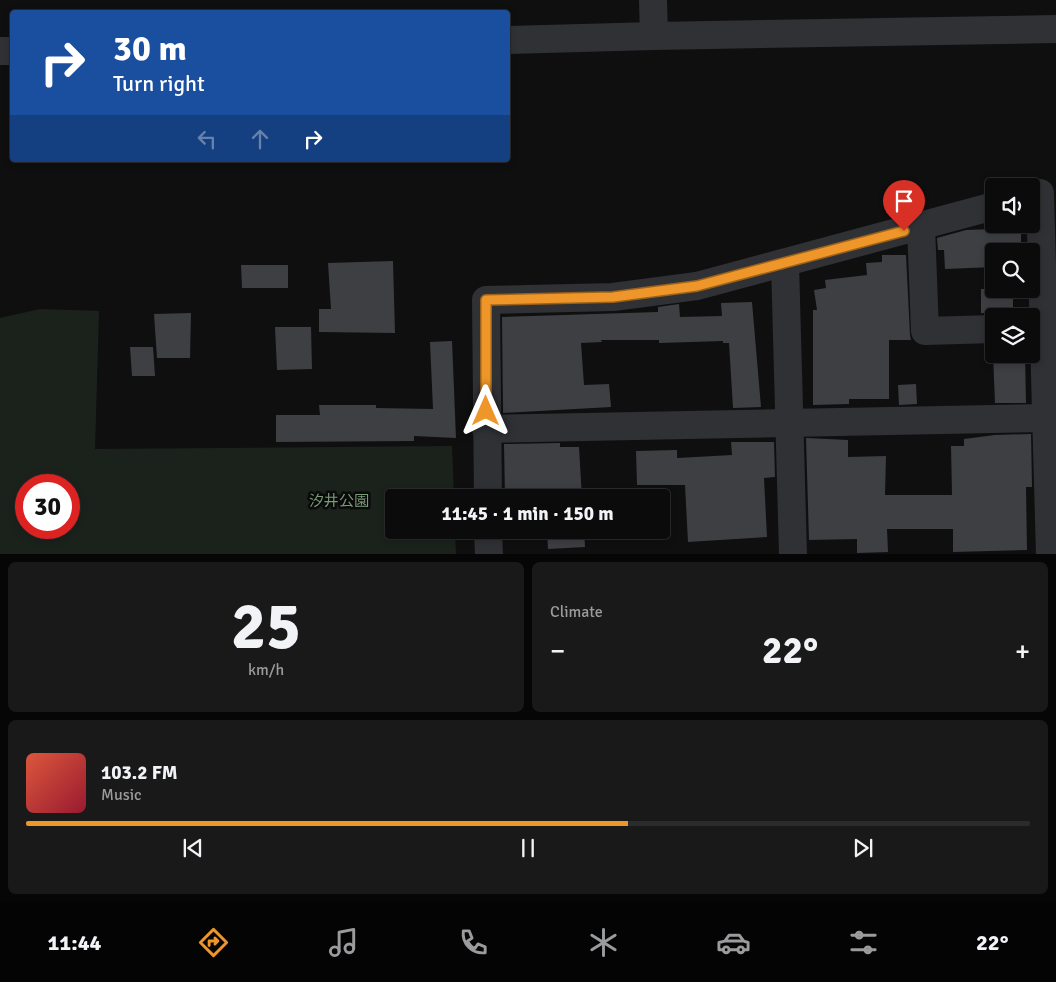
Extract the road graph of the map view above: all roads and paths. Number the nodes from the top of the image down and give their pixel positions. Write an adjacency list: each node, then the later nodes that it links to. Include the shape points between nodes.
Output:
1 (653, 0): 3 (street)
2 (1056, 29): 3 (street)
3 (654, 36): 4 (street)
4 (510, 40)
5 (1042, 192): 9 (street)
6 (985, 208): 7 (street)
7 (921, 226): 8 (street); 10 (street, via 925,331)
8 (785, 264): 13 (street); 14 (street, via 697,286 613,297 486,300)
9 (1038, 308)
10 (985, 329)
11 (1040, 358): 12 (street)
12 (1046, 418): 13 (street); 19 (street)
13 (789, 422): 14 (street); 18 (street)
14 (486, 429): 15 (street)
15 (488, 489)
16 (488, 539): 17 (street)
17 (489, 554)
18 (793, 554)
19 (1050, 554)

